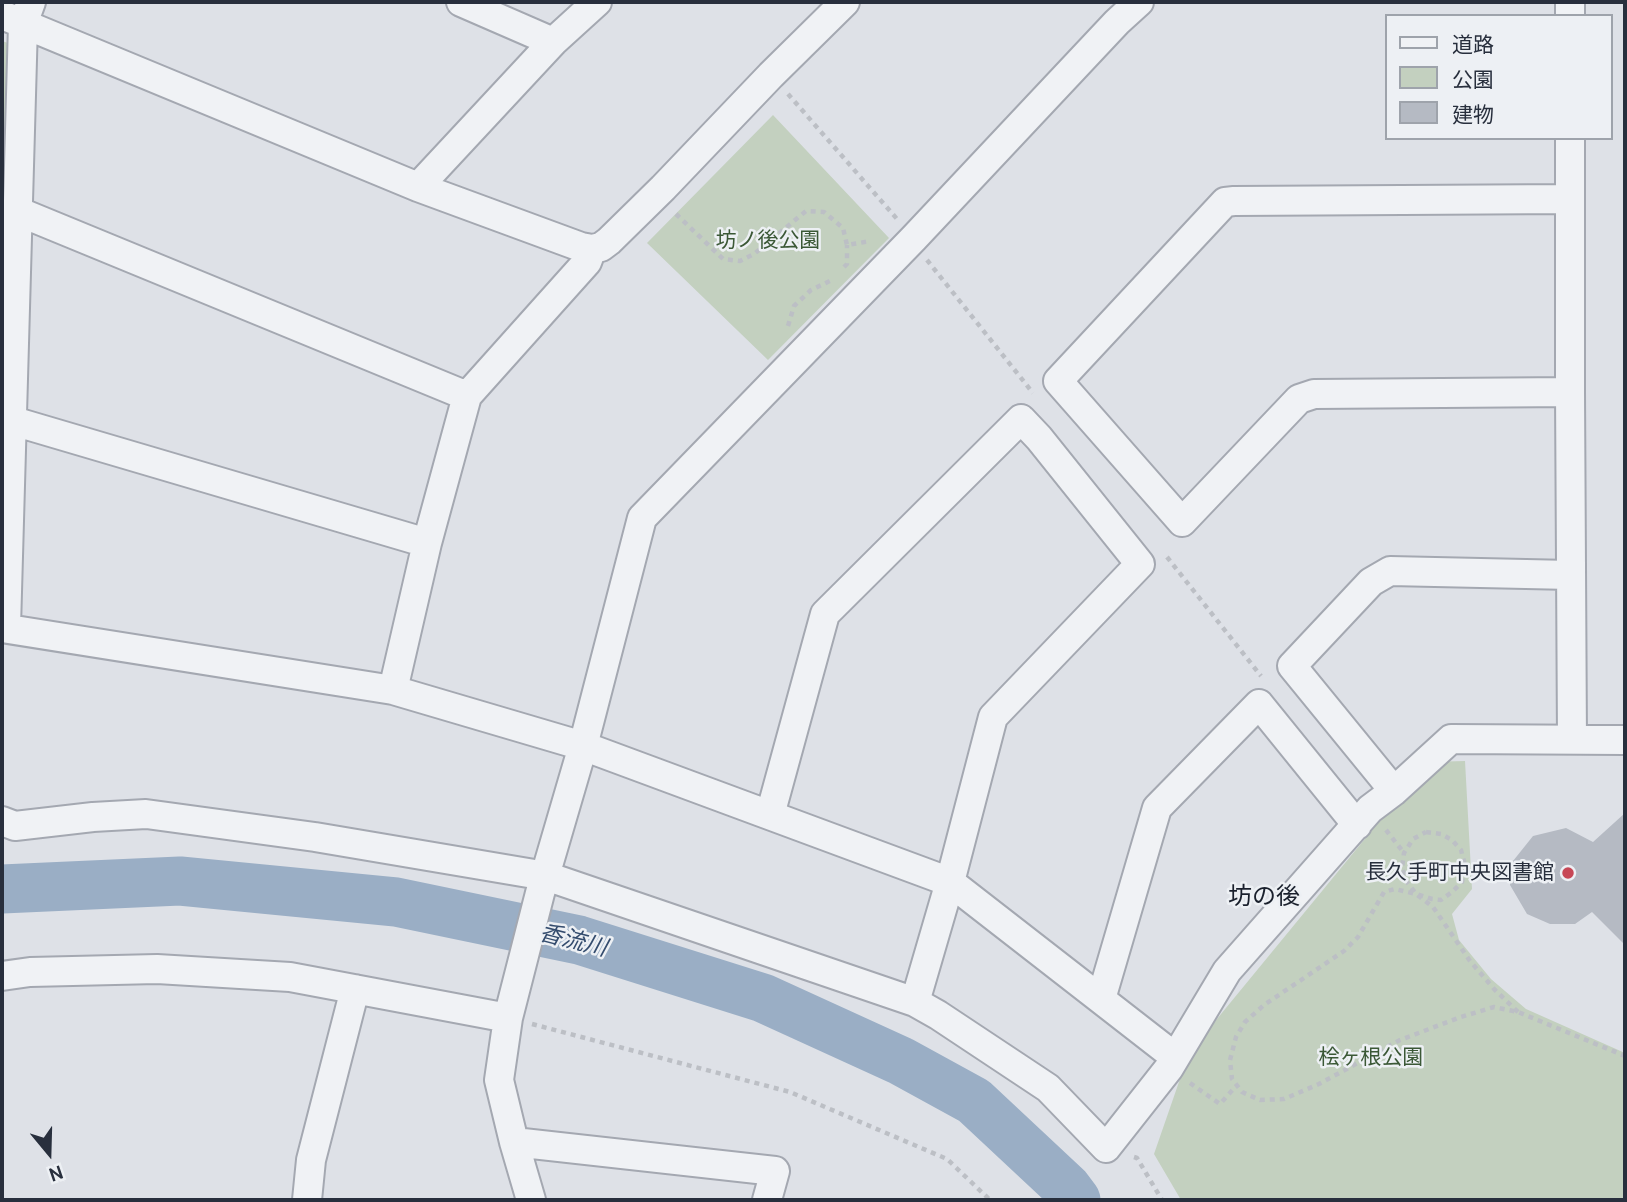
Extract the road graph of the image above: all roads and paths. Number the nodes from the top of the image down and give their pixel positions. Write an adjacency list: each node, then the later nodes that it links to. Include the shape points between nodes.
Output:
1 (461, 2): 6 (street)
2 (597, 2): 6 (street)
3 (845, 2): 7 (street)
4 (1139, 2): 13 (street)
5 (18, 14): 9 (street); 12 (street)
6 (553, 42): 9 (street)
7 (771, 75): 10 (street); 13 (path)
8 (1570, 140): 11 (street)
9 (418, 187): 15 (street)
10 (663, 188): 14 (path, via 676,214 723,259 740,261 754,254 806,211 824,212 843,228); 15 (street, via 608,241)
11 (1570, 199): 17 (street); 17 (street, via 1225,202 1058,381 1182,522 1299,399 1314,394)
12 (17, 211): 18 (street); 20 (street)
13 (914, 238): 14 (path); 19 (path); 29 (street, via 642,518)
14 (847, 245): 16 (path, via 848,264 794,306)
15 (592, 249): 18 (street, via 587,262)
16 (788, 326)
17 (1570, 392): 23 (street)
18 (467, 396): 21 (street)
19 (1038, 400)
20 (7, 421): 21 (street); 24 (street)
21 (427, 543): 26 (street)
22 (1161, 549): 25 (path)
23 (1571, 575): 27 (street); 30 (street, via 1390,571 1371,582 1292,666)
24 (4, 628): 26 (street)
25 (1263, 678)
26 (393, 690): 29 (street)
27 (1572, 739): 28 (street); 30 (street, via 1451,739)
28 (1625, 740)
29 (583, 746): 31 (street); 35 (street)
30 (1394, 790): 33 (street)
31 (770, 815): 34 (street); 34 (street, via 825,614 1021,419 1140,564 993,717)
32 (2, 821): 35 (street, via 15,826 146,814 315,837)
33 (1357, 825): 39 (street, via 1259,704 1157,808); 44 (street, via 1227,971)
34 (950, 882): 39 (street); 40 (street)
35 (543, 884): 40 (street); 41 (street)
36 (1416, 894): 36 (path, via 1402,868 1404,853 1413,839 1426,832 1441,834 1461,850 1465,865 1462,882 1441,900); 42 (path, via 1433,907 1470,961); 45 (path, via 1395,889 1384,892 1358,937 1344,951 1245,1022 1230,1060)
37 (2, 976): 38 (street, via 157,969 290,977)
38 (355, 989): 41 (street); 48 (street, via 311,1160)
39 (1101, 999): 44 (street)
40 (915, 1002): 47 (street, via 1048,1088)
41 (510, 1007): 46 (street, via 499,1080); 51 (path, via 790,1092 947,1159)
42 (1518, 1012): 43 (path); 45 (path, via 1494,1007 1461,1017 1400,1040 1284,1099 1260,1100)
43 (1625, 1056)
44 (1172, 1063): 45 (path, via 1220,1104); 47 (street)
45 (1237, 1085)
46 (514, 1142): 49 (street); 50 (street, via 775,1171)
47 (1106, 1148): 52 (path, via 1137,1158)
48 (307, 1200)
49 (531, 1200)
50 (767, 1200)
51 (990, 1200)
52 (1162, 1200)

